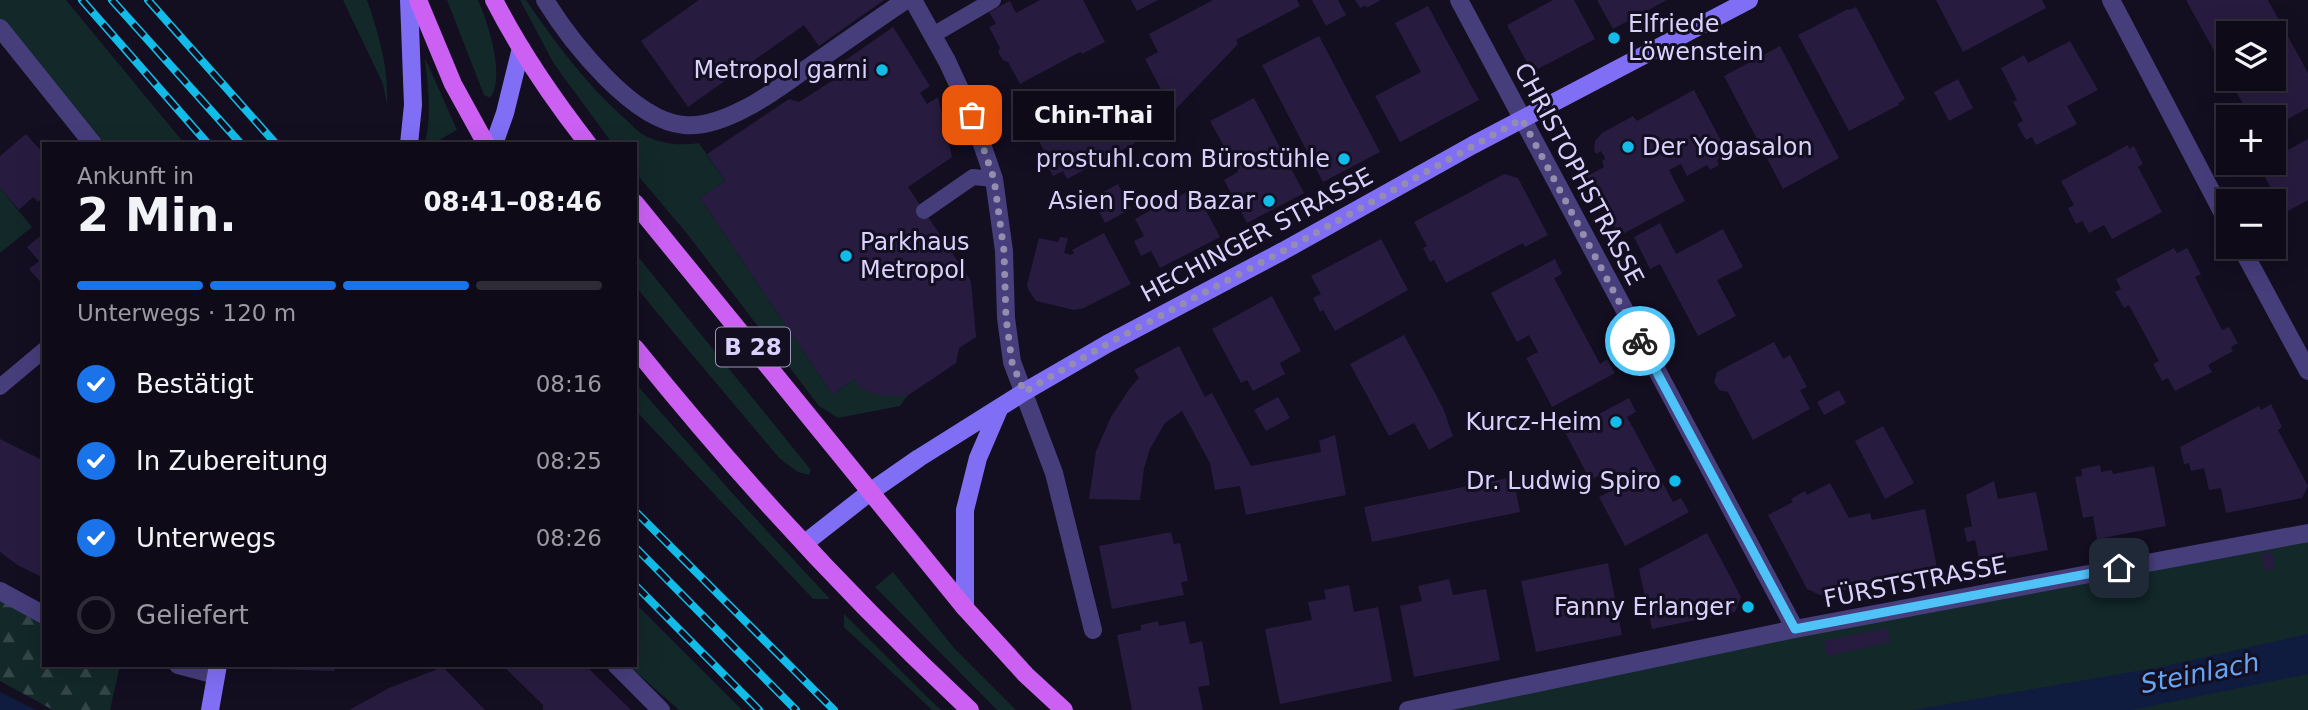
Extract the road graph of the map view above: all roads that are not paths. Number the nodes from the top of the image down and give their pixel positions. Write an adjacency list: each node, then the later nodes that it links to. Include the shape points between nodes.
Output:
1 (408, 0): 16 (street, via 413,105)
2 (418, 0): 17 (main road, via 453,84)
3 (494, 0): 13 (main road)
4 (545, 0): 5 (street, via 562,28 615,85 664,122 687,126 745,109)
5 (906, 0)
6 (913, 0): 12 (street)
7 (993, 0): 12 (lane)
8 (1459, 0): 14 (street, CHRISTOPHSTRASSE)
9 (1749, 0): 14 (street, HECHINGER STRASSE)
10 (2111, 0): 21 (street)
11 (0, 28): 15 (street)
12 (933, 35): 20 (street, via 972,115)
13 (521, 48): 18 (street); 19 (main road)
14 (1522, 119): 29 (street, HECHINGER STRASSE); 37 (street, CHRISTOPHSTRASSE)
15 (91, 142)
16 (409, 142)
17 (485, 142)
18 (495, 142)
19 (586, 142)
20 (994, 179): 23 (lane, via 973,177); 29 (street, via 1012,362)
21 (2216, 200)
22 (637, 204): 31 (main road, B 28)
23 (923, 211)
24 (2248, 259): 27 (street)
25 (637, 350): 33 (main road)
26 (42, 352): 28 (lane)
27 (2308, 370)
28 (0, 387)
29 (1024, 392): 30 (street, HECHINGER STRASSE); 38 (street, via 1054,473)
30 (1000, 407): 31 (street, HECHINGER STRASSE); 35 (street, via 978,458 965,510)
31 (870, 492): 33 (street, HECHINGER STRASSE); 35 (main road, B 28)
32 (2308, 533): 37 (street, FÜRSTSTRASSE)
33 (805, 543): 44 (main road)
34 (0, 591): 36 (street)
35 (965, 608): 45 (main road, B 28)
36 (42, 614)
37 (1795, 629): 46 (street, FÜRSTSTRASSE)
38 (1093, 630)
39 (194, 667): 41 (street)
40 (618, 667): 43 (street)
41 (217, 670): 42 (street)
42 (210, 710)
43 (661, 710)
44 (970, 710)
45 (1063, 710)
46 (1408, 710)

